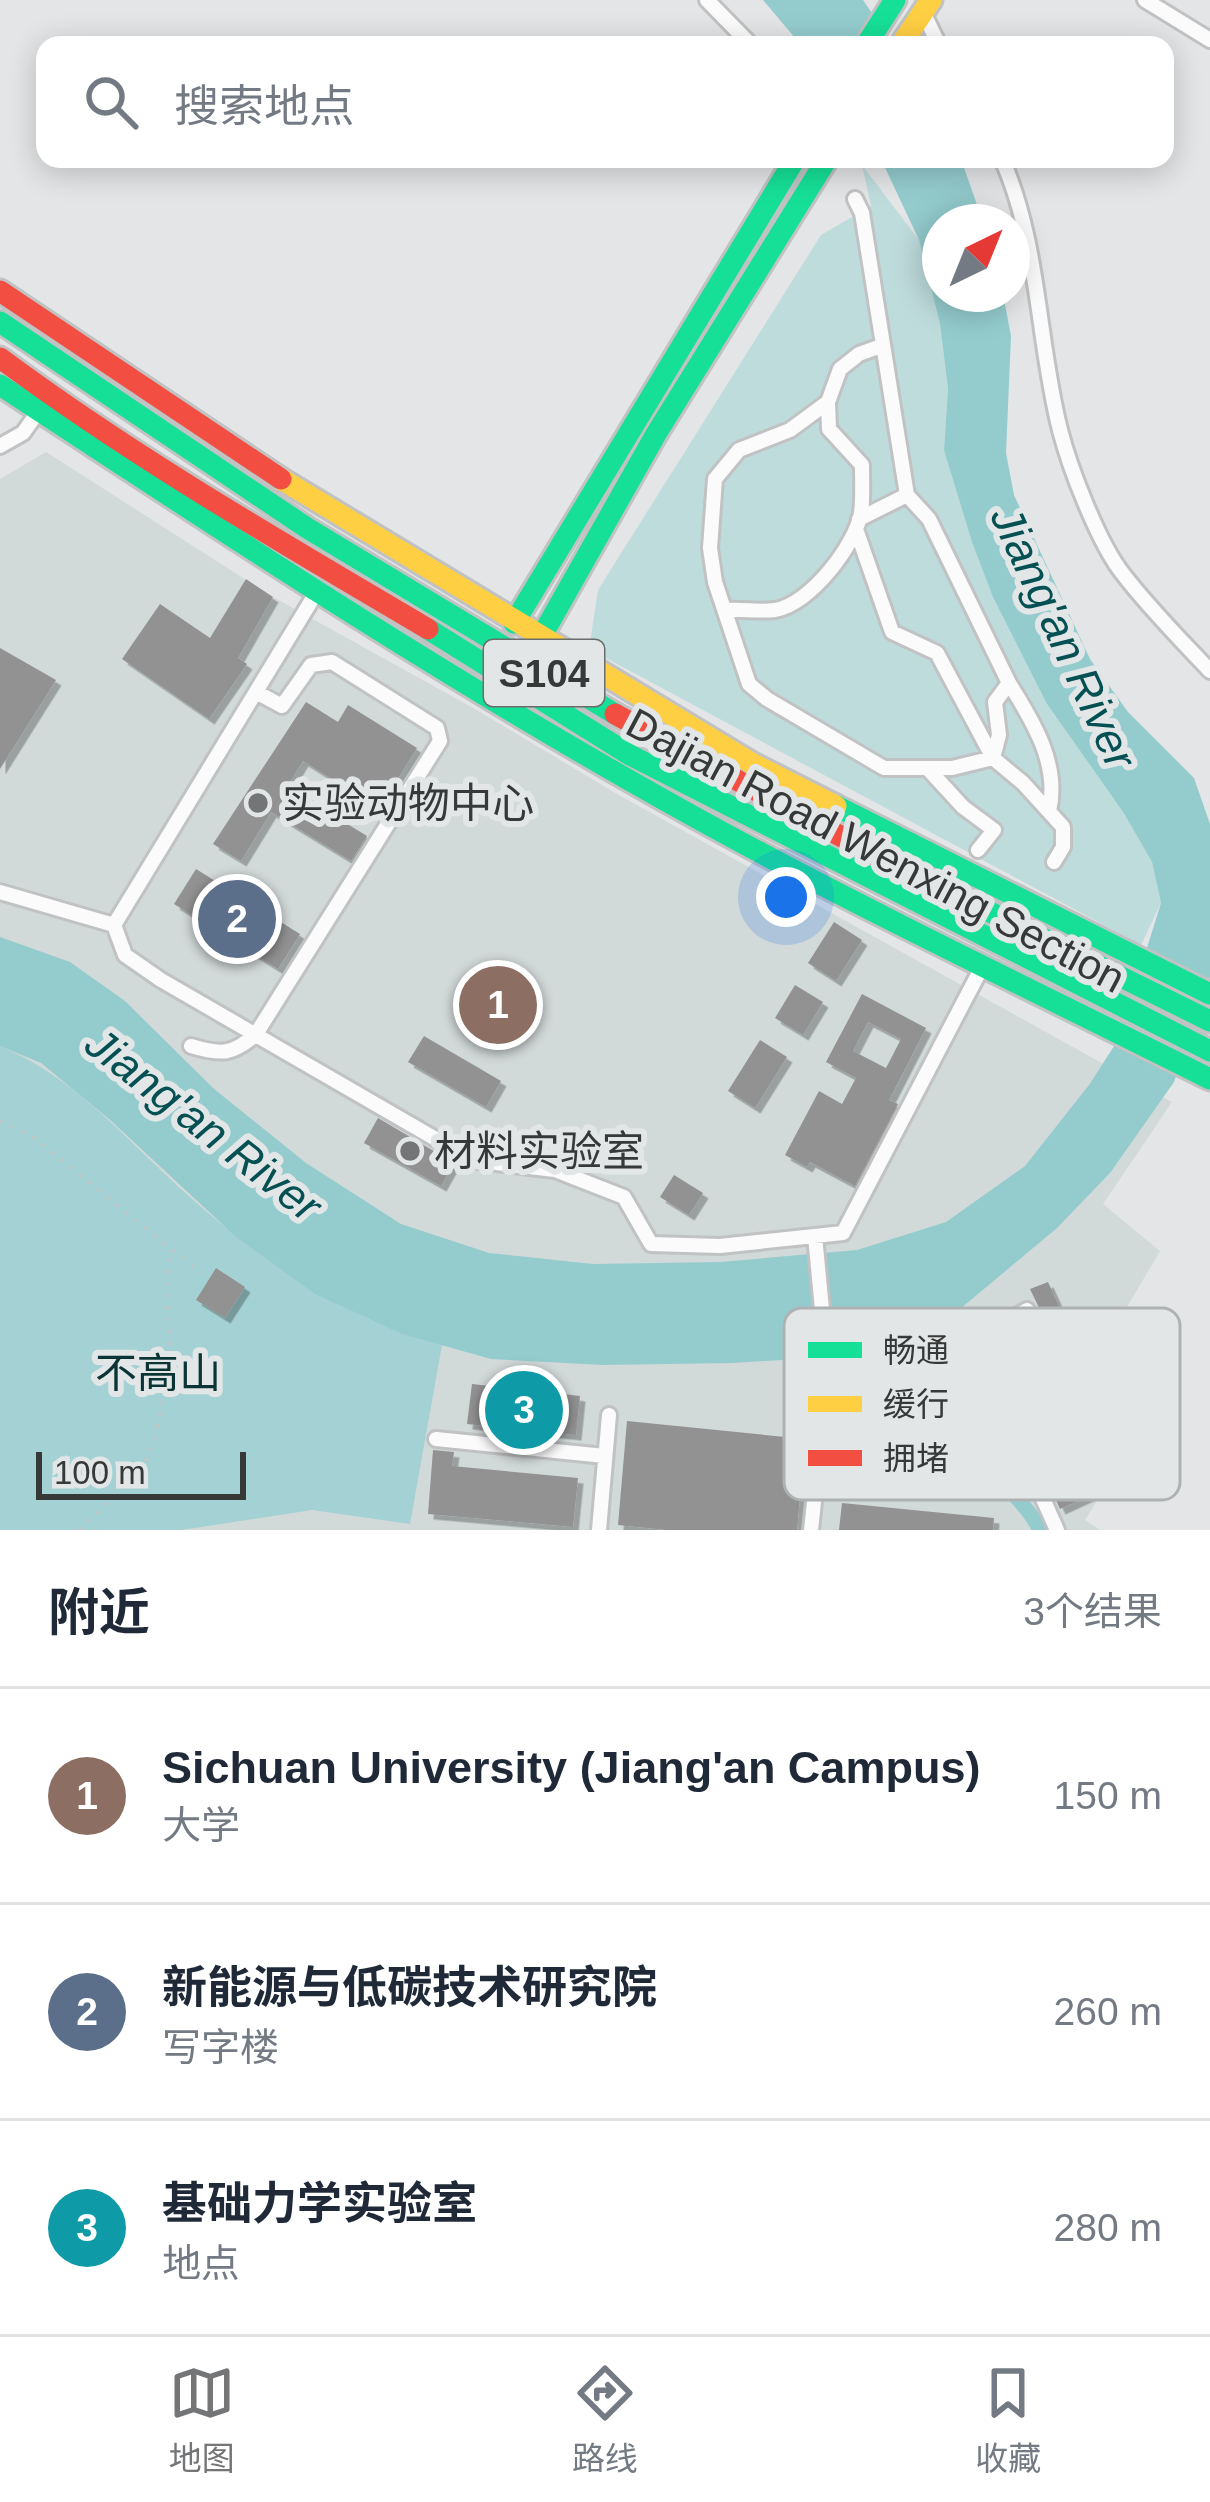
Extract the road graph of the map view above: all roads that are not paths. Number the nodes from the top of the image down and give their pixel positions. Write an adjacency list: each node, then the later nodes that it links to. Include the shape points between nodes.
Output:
1 (707, 0): 5 (street)
2 (896, 0): 6 (street)
3 (1145, 0): 9 (street)
4 (927, 6): 7 (street); 8 (street)
5 (742, 36)
6 (872, 36)
7 (907, 36)
8 (936, 36)
9 (1210, 40)
10 (790, 168): 26 (street)
11 (821, 168): 27 (street)
12 (1006, 168): 28 (street, via 1038,287 1060,430 1082,493 1120,571)
13 (855, 199): 16 (street)
14 (0, 291): 26 (street, via 317,503)
15 (0, 322): 40 (street, Dajian Road Wenxing Section / S104, via 495,645 815,823)
16 (881, 346): 19 (street, via 840,369); 22 (street)
17 (0, 358): 43 (street, Dajian Road Wenxing Section / S104, via 202,495 630,755)
18 (0, 385): 20 (street)
19 (828, 402): 23 (street, via 829,429 862,466); 25 (street, via 790,430 739,450 715,479 710,548)
20 (38, 412): 21 (street); 24 (street)
21 (0, 446)
22 (907, 495): 23 (street); 29 (street, via 929,519)
23 (858, 524): 25 (street, via 805,596 778,610); 31 (street, via 892,632 937,653)
24 (316, 593): 30 (street); 38 (street, via 733,838)
25 (727, 610): 32 (street, via 749,684 767,699 884,768)
26 (514, 623): 27 (street)
27 (540, 639): 39 (street, via 753,764)
28 (1210, 670)
29 (1009, 682): 31 (street, via 995,702); 33 (street, via 1048,762 1055,785)
30 (256, 692): 37 (street); 41 (street, via 282,706 310,665 332,662 437,728 440,741)
31 (993, 758): 32 (street); 33 (street)
32 (929, 770): 34 (street, via 994,830)
33 (1049, 811): 35 (street, via 1063,826)
34 (978, 850)
35 (1054, 862)
36 (0, 892): 37 (street)
37 (114, 925): 41 (street, via 125,955)
38 (982, 967): 44 (street); 45 (street, via 843,1233)
39 (1210, 994)
40 (1210, 1021)
41 (256, 1034): 42 (street, via 236,1052); 45 (street, via 472,1160 555,1170 623,1196 651,1244)
42 (191, 1046)
43 (1206, 1049)
44 (1201, 1074)
45 (814, 1236): 46 (street)
46 (821, 1308)
47 (609, 1415): 49 (street)
48 (436, 1438): 49 (street)
49 (605, 1456): 52 (street)
50 (814, 1500): 53 (street)
51 (1044, 1500): 54 (street)
52 (599, 1530)
53 (811, 1530)
54 (1057, 1530)

